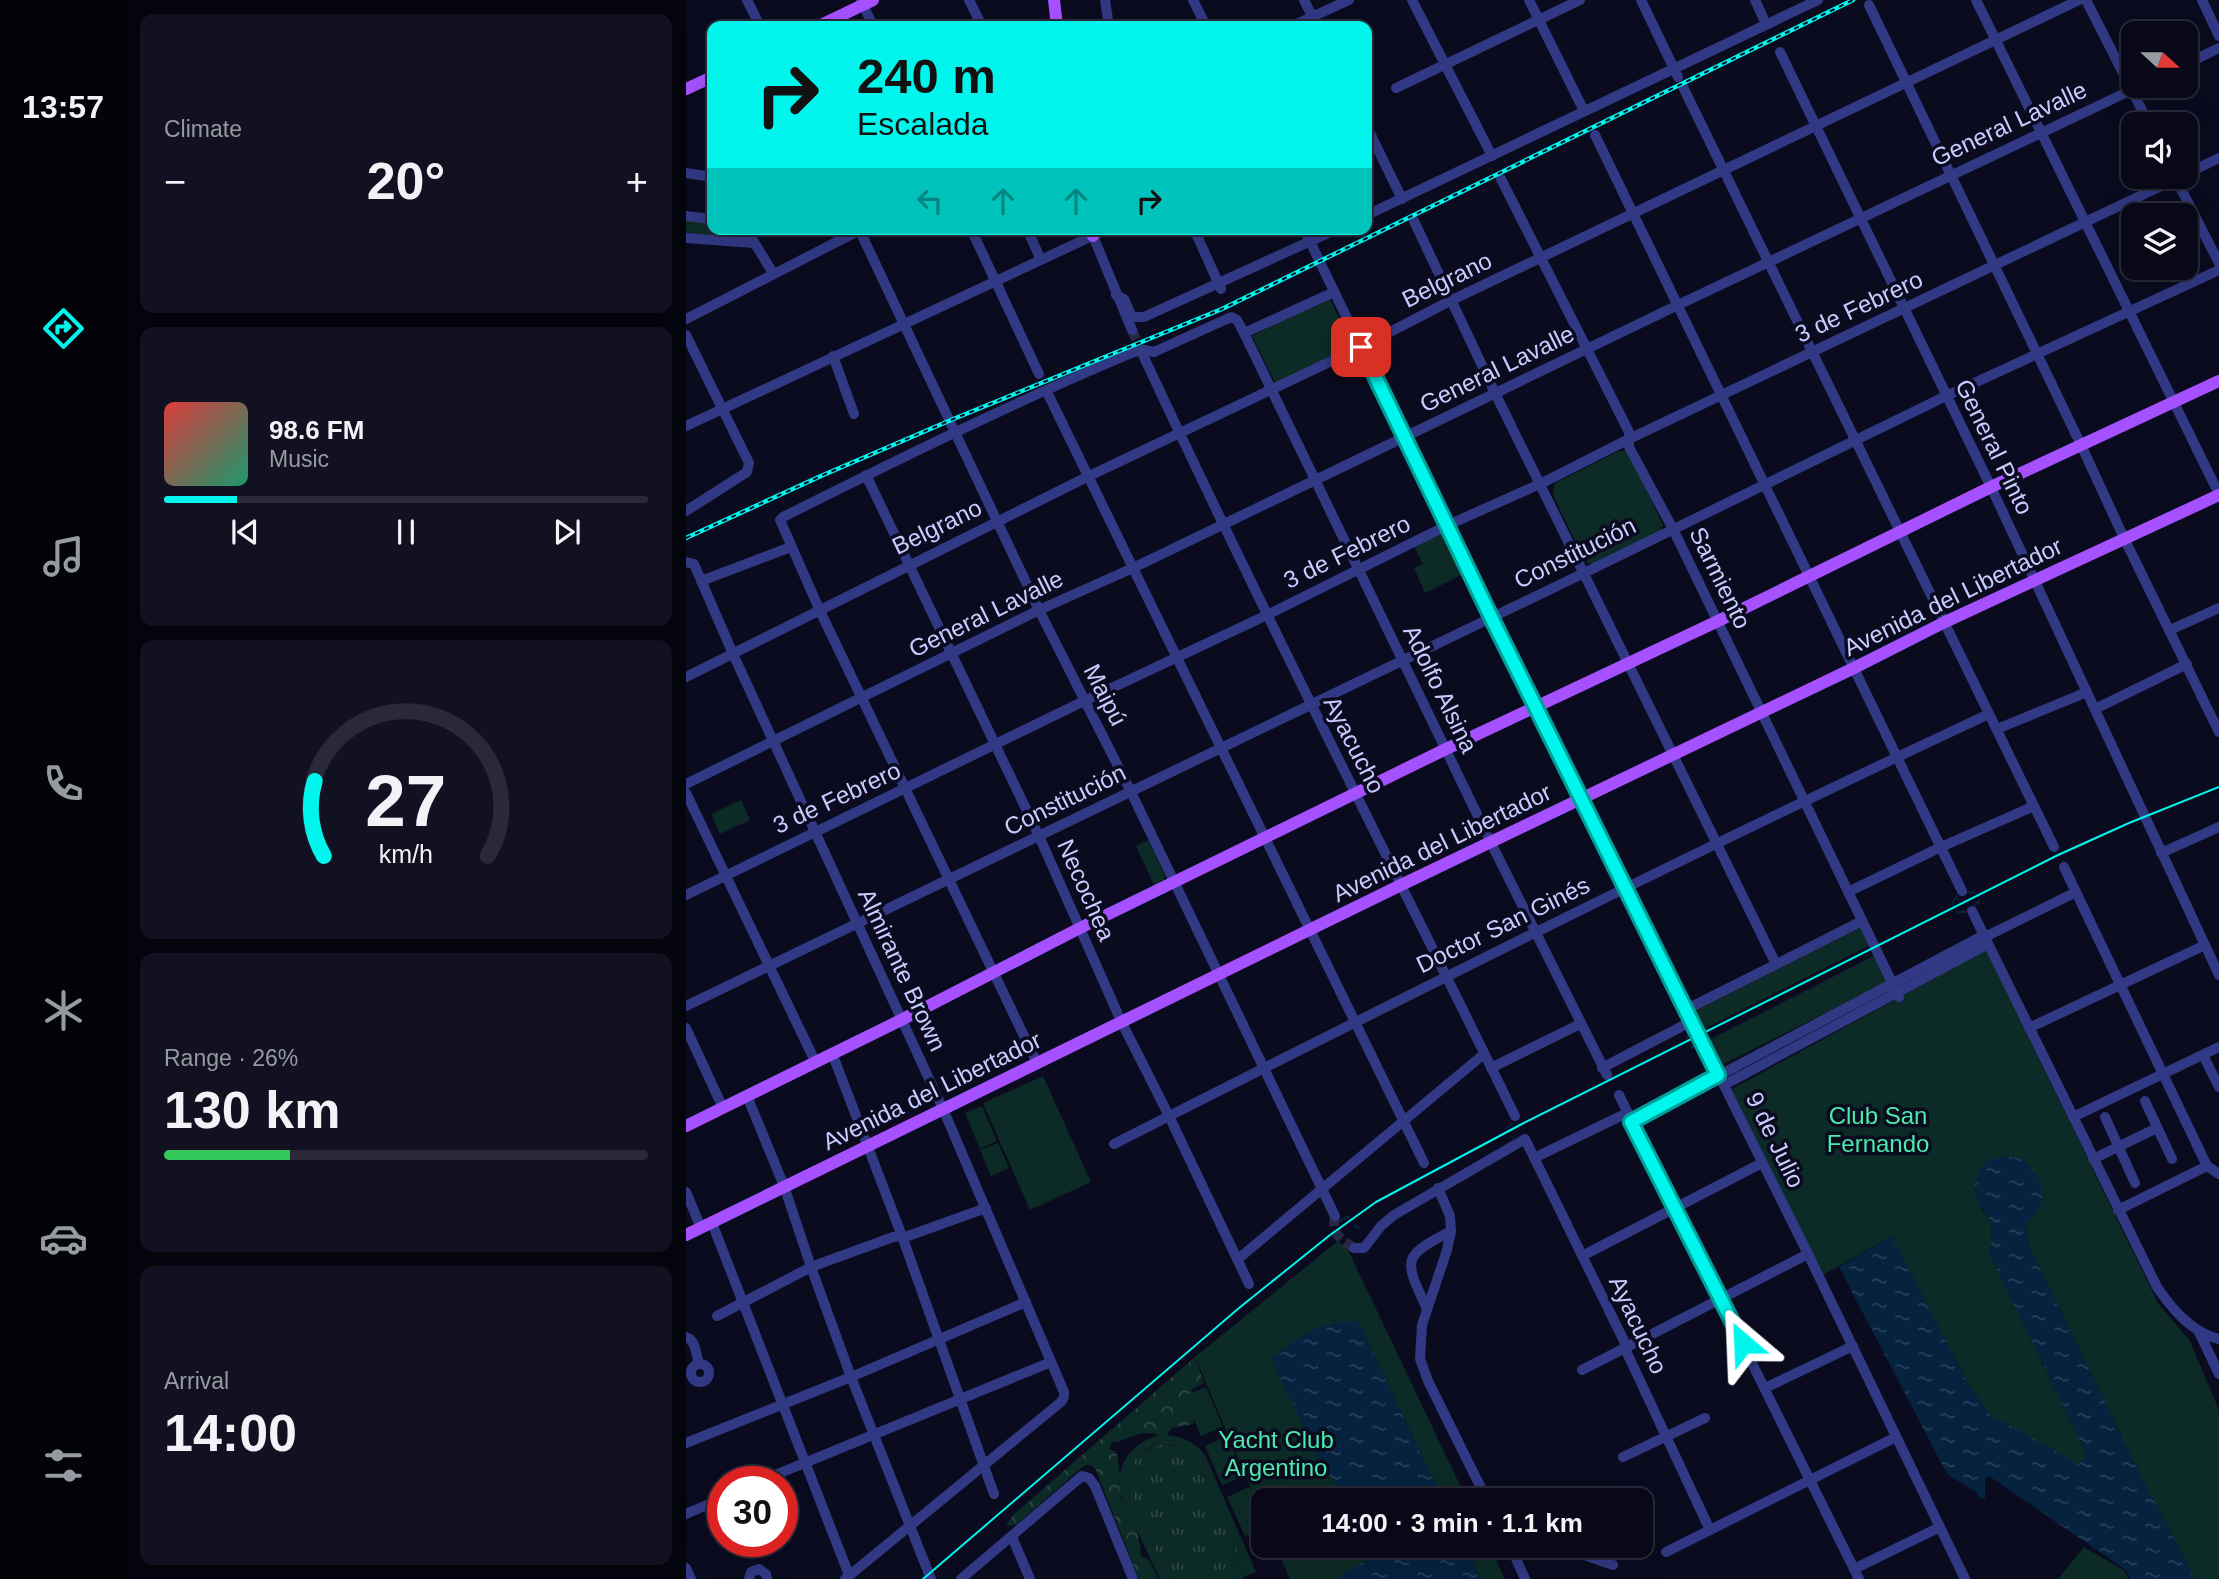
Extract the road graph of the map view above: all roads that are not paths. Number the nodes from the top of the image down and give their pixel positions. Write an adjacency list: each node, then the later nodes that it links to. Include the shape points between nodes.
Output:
1 (747, 0): 22 (street)
2 (969, 0): 25 (street)
3 (1054, 0): 26 (main road)
4 (1193, 0): 28 (street)
5 (1304, 0): 20 (street)
6 (1349, 0): 20 (street)
7 (1412, 0): 38 (street)
8 (1529, 0): 21 (street)
9 (1580, 0): 21 (street)
10 (1641, 0): 39 (street)
11 (1755, 0): 31 (street)
12 (1818, 0): 31 (street)
13 (1976, 0): 33 (street)
14 (2079, 0): 33 (street, Belgrano)
15 (2086, 0): 37 (street)
16 (2202, 0): 32 (street)
17 (1108, 1): 27 (street)
18 (866, 2): 23 (main road); 24 (street)
19 (1869, 5): 41 (street)
20 (1312, 16): 29 (street); 30 (street)
21 (1539, 19): 38 (street); 45 (street)
22 (758, 21)
23 (829, 21)
24 (872, 21)
25 (980, 21)
26 (1056, 21)
27 (1109, 21)
28 (1204, 21)
29 (1302, 21)
30 (1314, 21)
31 (1766, 23): 39 (street)
32 (2219, 36)
33 (1996, 40): 41 (street, Belgrano); 47 (street)
34 (2219, 48): 36 (street)
35 (1780, 52): 46 (street, General Pinto)
36 (2198, 58)
37 (2121, 63)
38 (1444, 65): 42 (street); 50 (street)
39 (1678, 77): 45 (street); 53 (street)
40 (707, 79): 43 (main road)
41 (1906, 83): 46 (street, Belgrano); 55 (street)
42 (1396, 88)
43 (686, 89)
44 (2121, 95): 47 (street, General Lavalle)
45 (1584, 111): 50 (street)
46 (1816, 126): 53 (street, Belgrano); 65 (street, General Pinto)
47 (2042, 132): 55 (street, General Lavalle); 67 (street)
48 (1595, 135): 62 (street)
49 (1372, 137): 60 (street)
50 (1492, 156): 60 (street)
51 (2219, 158): 52 (street, 3 de Febrero)
52 (2198, 167)
53 (1724, 170): 62 (street, Belgrano); 85 (street)
54 (686, 173): 56 (street)
55 (1951, 175): 65 (street, General Lavalle); 87 (street)
56 (707, 176)
57 (1501, 179): 83 (street, Sarmiento)
58 (2152, 189): 67 (street, 3 de Febrero)
59 (2185, 189): 86 (street)
60 (1402, 199): 61 (street)
61 (1372, 213)
62 (1633, 213): 83 (street, Belgrano); 95 (street)
63 (686, 216): 64 (street)
64 (707, 218)
65 (1860, 218): 85 (street, General Lavalle); 96 (street, General Pinto)
66 (1414, 221): 94 (street)
67 (2086, 221): 87 (street, 3 de Febrero); 97 (street)
68 (744, 235): 80 (street)
69 (749, 235): 82 (street)
70 (850, 235): 89 (street)
71 (862, 235): 99 (street, Maipú)
72 (974, 235): 90 (street)
73 (1030, 235): 84 (street)
74 (1087, 235): 84 (street)
75 (1092, 235): 93 (street)
76 (1197, 235): 91 (street)
77 (1307, 235): 81 (street, 9 de Julio)
78 (1325, 235): 81 (street)
79 (686, 238): 80 (street)
80 (737, 241): 82 (street)
81 (1311, 242): 91 (street); 92 (street, 9 de Julio)
82 (754, 243): 89 (street)
83 (1541, 258): 94 (street, Belgrano); 104 (street, Sarmiento)
84 (1041, 260): 90 (street)
85 (1768, 262): 95 (street, General Lavalle); 106 (street)
86 (2219, 263)
87 (1994, 265): 96 (street, 3 de Febrero); 107 (street)
88 (2219, 270): 97 (street, Constitución)
89 (773, 273): 98 (street)
90 (995, 280): 99 (street); 109 (street)
91 (1220, 286): 93 (street, via 1144,317 1132,317 1124,299)
92 (1334, 292): 101 (street); 103 (street, 9 de Julio)
93 (1116, 295): 100 (street)
94 (1450, 301): 103 (street, Belgrano); 113 (street)
95 (1678, 305): 104 (street, General Lavalle); 114 (street)
96 (1904, 308): 106 (street, 3 de Febrero); 115 (street, General Pinto)
97 (2130, 311): 107 (street, Constitución); 116 (street)
98 (686, 319)
99 (905, 323): 108 (street); 120 (street, Maipú)
100 (1132, 330)
101 (1244, 333): 105 (street, Adolfo Alsina, via 1231,317 1154,352); 111 (street, Adolfo Alsina)
102 (686, 335): 117 (street)
103 (1361, 347): 111 (street, Belgrano); 122 (street, 9 de Julio)
104 (1587, 349): 113 (street, General Lavalle); 123 (street, Sarmiento)
105 (1141, 352): 112 (street); 121 (street, Ayacucho, via 1149,380)
106 (1812, 352): 114 (street, 3 de Febrero); 124 (street)
107 (2036, 354): 115 (street, Constitución); 125 (street)
108 (833, 356): 117 (street); 118 (street)
109 (1039, 374)
110 (2219, 382): 116 (main road)
111 (1272, 389): 121 (street, Belgrano); 128 (street, Adolfo Alsina)
112 (1048, 390): 120 (street); 127 (street)
113 (1495, 393): 122 (street, General Lavalle); 129 (street)
114 (1721, 395): 123 (street, 3 de Febrero); 130 (street)
115 (1946, 396): 124 (street, Constitución); 131 (street, General Pinto)
116 (2175, 402): 125 (main road); 132 (street)
117 (723, 409): 119 (street); 133 (street, via 749,469)
118 (854, 414)
119 (686, 426)
120 (956, 430): 126 (street); 134 (street, Maipú)
121 (1178, 432): 127 (street, Belgrano); 135 (street, Ayacucho)
122 (1404, 437): 128 (street, General Lavalle); 136 (street, 9 de Julio)
123 (1629, 439): 129 (street, 3 de Febrero); 137 (street, Sarmiento, via 1629,447)
124 (1856, 440): 130 (street, Constitución); 138 (street)
125 (2081, 445): 131 (main road); 139 (street)
126 (866, 475): 140 (street, via 783,517 780,520); 142 (street, Necochea)
127 (1087, 477): 134 (street, Belgrano); 143 (street)
128 (1316, 479): 135 (street, General Lavalle); 144 (street, Adolfo Alsina)
129 (1540, 484): 136 (street, 3 de Febrero); 145 (street)
130 (1765, 485): 137 (street, Constitución); 146 (street)
131 (1991, 487): 138 (main road); 147 (street, General Pinto)
132 (2219, 494): 139 (main road, Avenida del Libertador)
133 (686, 511)
134 (997, 521): 142 (street, Belgrano); 150 (street, Maipú)
135 (1224, 523): 143 (street, General Lavalle); 152 (street, Ayacucho)
136 (1448, 525): 144 (street, 3 de Febrero); 153 (street, 9 de Julio)
137 (1673, 529): 145 (street, Constitución); 154 (street, Sarmiento)
138 (1900, 532): 146 (main road); 155 (street)
139 (2124, 538): 147 (main road, Avenida del Libertador); 156 (street)
140 (791, 547): 148 (street); 151 (street)
141 (690, 563): 148 (street, Almirante Brown)
142 (909, 564): 151 (street, Belgrano); 158 (street, Necochea)
143 (1133, 568): 150 (street, General Lavalle); 159 (street)
144 (1359, 570): 152 (street, 3 de Febrero); 160 (street, Adolfo Alsina)
145 (1584, 573): 153 (street, Constitución); 161 (street)
146 (1810, 576): 154 (main road); 163 (street)
147 (2034, 579): 155 (main road, Avenida del Libertador); 165 (street, General Pinto)
148 (701, 581): 157 (street, Almirante Brown)
149 (2219, 608): 156 (street)
150 (1039, 610): 158 (street, General Lavalle); 167 (street, Maipú)
151 (820, 611): 157 (street, Belgrano); 166 (street)
152 (1267, 615): 159 (street, 3 de Febrero); 168 (street, Ayacucho)
153 (1491, 617): 160 (street, Constitución); 169 (street, 9 de Julio)
154 (1718, 621): 161 (main road); 171 (street, Sarmiento)
155 (1945, 622): 163 (main road, Avenida del Libertador); 172 (street)
156 (2170, 631): 162 (street)
157 (733, 654): 164 (street, Belgrano); 175 (street, Almirante Brown)
158 (953, 654): 166 (street, General Lavalle); 176 (street, Necochea)
159 (1177, 658): 167 (street, 3 de Febrero); 177 (street)
160 (1403, 660): 168 (street, Constitución); 178 (street, Adolfo Alsina)
161 (1628, 663): 169 (main road); 179 (street)
162 (2187, 664): 170 (street); 174 (street)
163 (1854, 668): 171 (main road, Avenida del Libertador); 180 (street)
164 (686, 677)
165 (2087, 692): 170 (street, General Pinto); 173 (street)
166 (863, 697): 175 (street, General Lavalle); 182 (street)
167 (1084, 701): 176 (street, 3 de Febrero); 183 (street, Maipú)
168 (1310, 704): 177 (street, Constitución); 185 (street, Ayacucho)
169 (1536, 706): 178 (main road); 186 (street, 9 de Julio)
170 (2095, 709): 197 (street, General Pinto)
171 (1762, 712): 179 (main road, Avenida del Libertador); 187 (street, Sarmiento)
172 (1989, 714): 173 (street); 180 (street, Doctor San Ginés)
173 (1997, 729): 188 (street)
174 (2219, 732)
175 (774, 742): 181 (street, General Lavalle); 190 (street, Almirante Brown)
176 (996, 744): 182 (street, 3 de Febrero); 191 (street, Necochea)
177 (1221, 748): 183 (street, Constitución); 192 (street)
178 (1446, 749): 185 (main road); 193 (street, Adolfo Alsina)
179 (1672, 755): 186 (main road, Avenida del Libertador); 194 (street)
180 (1898, 757): 187 (street, Doctor San Ginés); 195 (street)
181 (686, 784)
182 (906, 789): 190 (street, 3 de Febrero); 200 (street)
183 (1131, 792): 191 (street, Constitución); 201 (street, Maipú)
184 (686, 793): 199 (street)
185 (1357, 794): 192 (main road); 202 (street, Ayacucho)
186 (1582, 798): 193 (main road, Avenida del Libertador); 203 (street, 9 de Julio)
187 (1803, 800): 194 (street, Doctor San Ginés); 205 (street, Sarmiento)
188 (2034, 806): 195 (street); 196 (street)
189 (2219, 827): 197 (street)
190 (815, 831): 199 (street, 3 de Febrero); 210 (street, Almirante Brown)
191 (1040, 836): 200 (street, Constitución); 211 (street, Necochea)
192 (1265, 839): 201 (main road); 212 (street)
193 (1491, 842): 202 (main road, Avenida del Libertador); 213 (street, Adolfo Alsina)
194 (1715, 843): 203 (street, Doctor San Ginés); 216 (street)
195 (1941, 847): 204 (street); 205 (street)
196 (2054, 847)
197 (2161, 853): 215 (street, General Pinto)
198 (2064, 867): 206 (street)
199 (725, 875): 207 (street, 3 de Febrero); 217 (street)
200 (949, 878): 210 (street, Constitución); 218 (street)
201 (1175, 883): 211 (main road); 219 (street, Maipú)
202 (1401, 885): 212 (main road, Avenida del Libertador); 221 (street, Ayacucho)
203 (1626, 888): 213 (street, Doctor San Ginés); 225 (street, 9 de Julio)
204 (1962, 891)
205 (1848, 892): 209 (street, Sarmiento)
206 (2076, 892): 214 (street); 222 (street)
207 (686, 895)
208 (1972, 911): 214 (street)
209 (1862, 921): 216 (street); 223 (street, Sarmiento)
210 (857, 923): 217 (street, Constitución); 226 (street, Almirante Brown)
211 (1080, 928): 218 (main road); 227 (street, Necochea)
212 (1310, 930): 219 (main road, Avenida del Libertador); 228 (street)
213 (1536, 934): 221 (street, Doctor San Ginés); 230 (street, Adolfo Alsina)
214 (1986, 940): 223 (street); 232 (street)
215 (2205, 945): 220 (street, General Pinto); 222 (street)
216 (1776, 964): 225 (street)
217 (768, 966): 224 (street, Constitución); 237 (street)
218 (994, 974): 226 (main road); 238 (street)
219 (1219, 974): 227 (main road, Avenida del Libertador); 239 (street, Maipú)
220 (2219, 975)
221 (1447, 978): 228 (street, Doctor San Ginés); 235 (street, Ayacucho)
222 (2120, 984): 232 (street); 241 (street)
223 (1896, 991): 242 (street); 243 (street)
224 (686, 1006)
225 (1687, 1009): 229 (street, 9 de Julio)
226 (903, 1020): 234 (main road); 249 (street, Almirante Brown)
227 (1121, 1021): 238 (main road, Avenida del Libertador); 250 (street, Necochea)
228 (1355, 1021): 239 (street, Doctor San Ginés); 255 (street)
229 (1692, 1021): 230 (street, Adolfo Alsina, via 1605,1071); 242 (street, 9 de Julio)
230 (1580, 1024): 240 (street)
231 (686, 1028): 248 (street)
232 (2029, 1028): 253 (street)
233 (2219, 1047): 236 (street)
234 (832, 1053): 237 (main road); 258 (street)
235 (1484, 1054): 240 (street, Ayacucho); 255 (street)
236 (2203, 1055): 241 (street); 244 (street)
237 (815, 1061): 246 (main road)
238 (1037, 1063): 249 (main road, Avenida del Libertador)
239 (1265, 1068): 250 (street, Doctor San Ginés); 271 (street, Maipú)
240 (1491, 1068): 251 (street, Ayacucho)
241 (2162, 1074): 253 (street); 266 (street)
242 (1718, 1075): 243 (street, 9 de Julio); 252 (street)
243 (1724, 1085): 265 (street, 9 de Julio)
244 (2219, 1087)
245 (1619, 1095): 252 (street)
246 (747, 1096): 248 (main road); 269 (street)
247 (2145, 1101): 257 (street)
248 (723, 1108): 256 (main road)
249 (943, 1109): 258 (main road, Avenida del Libertador); 273 (street, Almirante Brown)
250 (1169, 1116): 259 (street, Doctor San Ginés); 284 (street, Necochea)
251 (1515, 1116)
252 (1629, 1117): 261 (street); 274 (street)
253 (2073, 1117): 262 (street)
254 (2105, 1117): 260 (street)
255 (1403, 1120): 264 (street); 271 (street)
256 (686, 1126)
257 (2157, 1128): 260 (street); 263 (street)
258 (868, 1144): 269 (main road, Avenida del Libertador); 280 (street)
259 (1114, 1144)
260 (2119, 1147): 262 (street); 268 (street)
261 (1534, 1158): 270 (street, Ayacucho, via 1525,1139); 283 (street, Ayacucho)
262 (2093, 1159): 275 (street)
263 (2172, 1159)
264 (1424, 1163)
265 (1762, 1163): 274 (street); 282 (street, 9 de Julio)
266 (2207, 1166): 267 (street); 275 (street)
267 (2218, 1173)
268 (2135, 1183)
269 (784, 1186): 277 (main road, Avenida del Libertador); 285 (street)
270 (1438, 1188): 278 (street); 281 (street, via 1394,1215 1364,1248)
271 (1322, 1189): 276 (street, Maipú); 284 (street)
272 (686, 1192): 277 (street)
273 (986, 1208): 280 (street); 289 (street, Almirante Brown)
274 (1674, 1208): 283 (street); 287 (street)
275 (2118, 1210): 292 (street, via 2165,1299)
276 (1335, 1216)
277 (706, 1225): 279 (main road, Avenida del Libertador); 288 (street)
278 (1451, 1231): 290 (street); 290 (street, via 1412,1256 1411,1272)
279 (686, 1235)
280 (902, 1236): 285 (street); 294 (street)
281 (1354, 1248)
282 (1808, 1254): 287 (street); 296 (street, 9 de Julio)
283 (1582, 1256): 297 (street, Ayacucho)
284 (1238, 1259): 286 (street, Necochea)
285 (811, 1267): 288 (street); 302 (street)
286 (1250, 1284)
287 (1721, 1299): 297 (street); 303 (street)
288 (742, 1303): 291 (street); 305 (street)
289 (1026, 1303): 294 (street); 298 (street, Almirante Brown)
290 (1427, 1308): 316 (street, via 1419,1350 1422,1367)
291 (717, 1316)
292 (2199, 1332): 295 (street); 301 (street)
293 (686, 1337): 299 (street, via 694,1343)
294 (938, 1339): 302 (street); 304 (street)
295 (2219, 1339)
296 (1853, 1346): 303 (street); 309 (street, 9 de Julio)
297 (1626, 1348): 300 (street); 308 (street, Ayacucho)
298 (1051, 1362): 304 (street); 313 (street, Almirante Brown, via 1064,1397 1061,1402)
299 (699, 1364)
300 (1582, 1370)
301 (2219, 1374)
302 (851, 1377): 305 (street); 307 (street)
303 (1765, 1388): 315 (street)
304 (961, 1398): 307 (street); 313 (street)
305 (782, 1405): 310 (street); 312 (street)
306 (1705, 1418): 308 (street)
307 (873, 1434): 312 (street); 320 (street)
308 (1667, 1437): 311 (street); 322 (street, Ayacucho)
309 (1896, 1437): 315 (street); 321 (street, 9 de Julio)
310 (686, 1443)
311 (1623, 1457)
312 (806, 1461): 314 (street); 330 (street)
313 (984, 1464): 317 (street); 320 (street)
314 (795, 1466)
315 (1810, 1480): 322 (street); 329 (street)
316 (1481, 1488)
317 (994, 1494)
318 (707, 1505): 319 (street)
319 (686, 1514)
320 (911, 1526): 330 (street); 334 (street)
321 (1940, 1527): 329 (street); 339 (street, 9 de Julio)
322 (1710, 1530): 324 (street)
323 (1012, 1537): 335 (street); 336 (street); 337 (street, via 1082,1476 1090,1478)
324 (1666, 1552)
325 (1516, 1558): 338 (street)
326 (1593, 1558): 327 (street)
327 (1613, 1565)
328 (686, 1568): 331 (street)
329 (1857, 1574)
330 (847, 1577)
331 (691, 1579)
332 (749, 1579): 333 (street, via 751,1572 759,1569)
333 (767, 1579)
334 (931, 1579)
335 (961, 1579)
336 (1030, 1579)
337 (1133, 1579)
338 (1525, 1579)
339 (1965, 1579)

